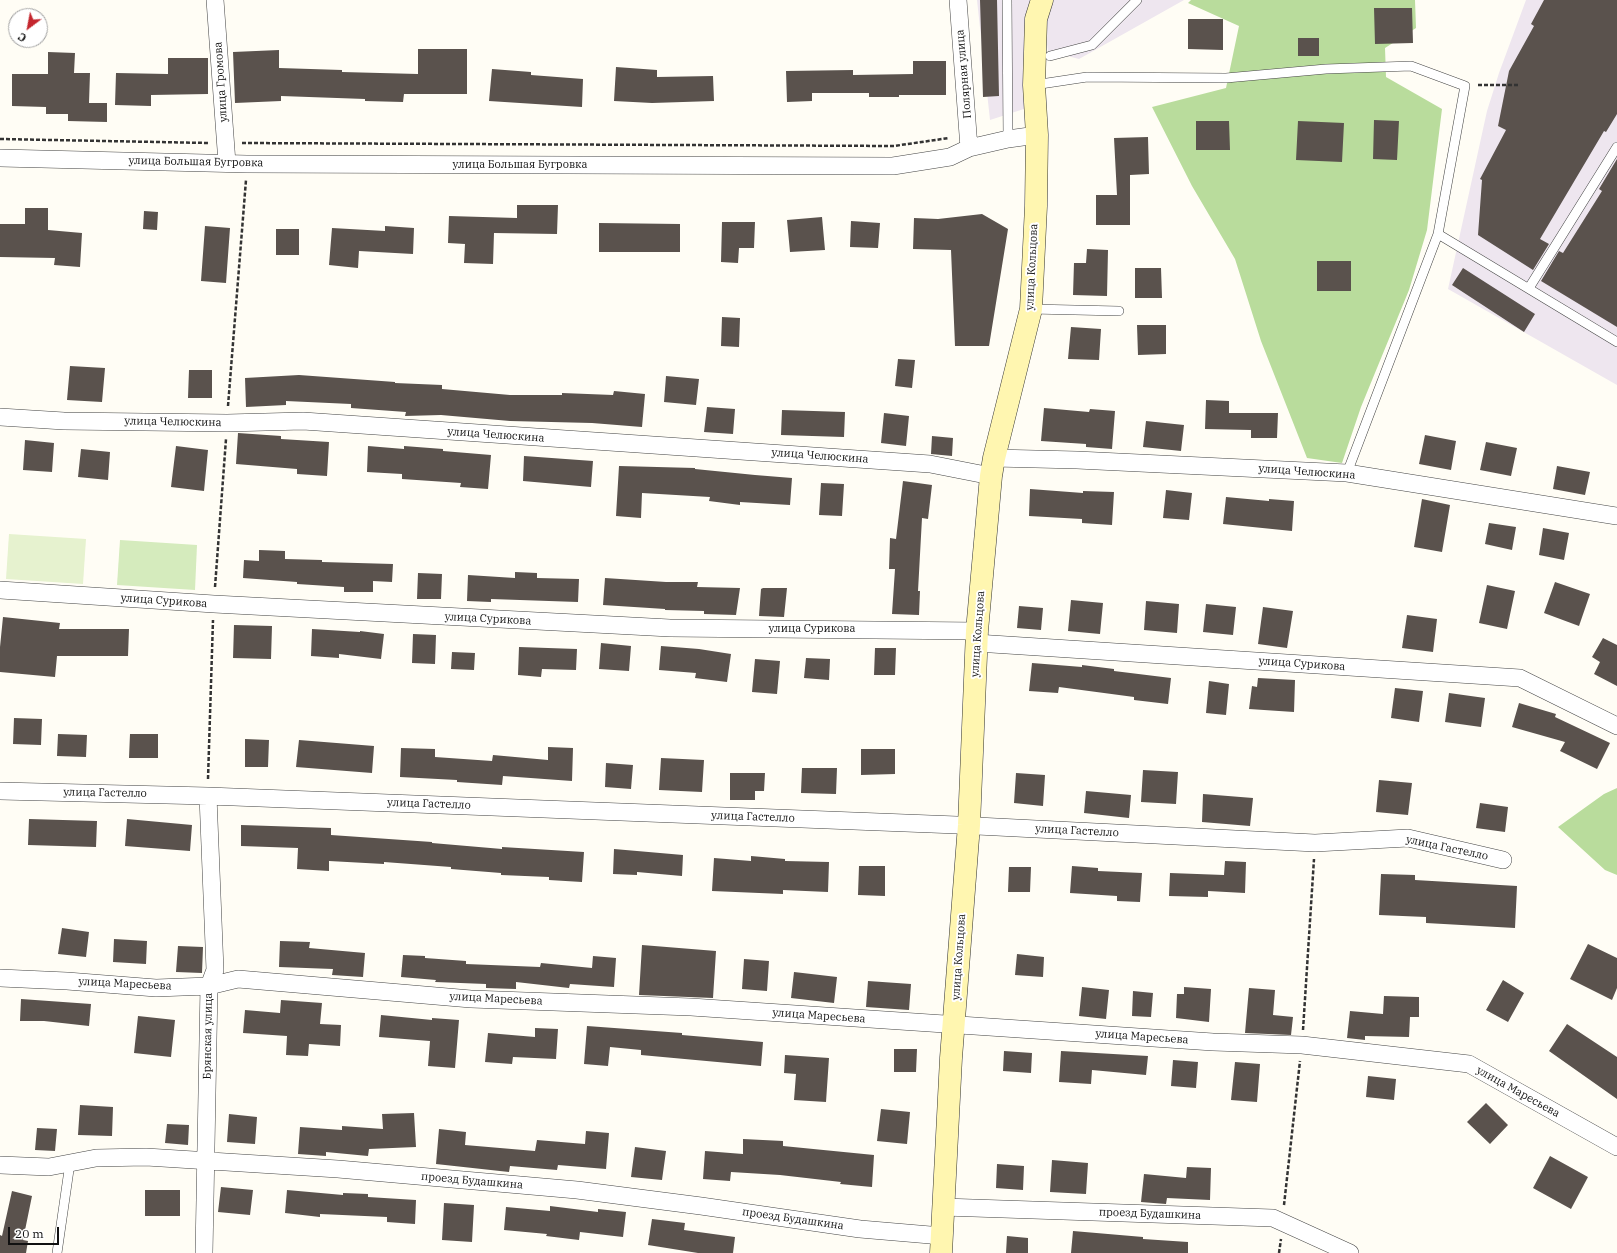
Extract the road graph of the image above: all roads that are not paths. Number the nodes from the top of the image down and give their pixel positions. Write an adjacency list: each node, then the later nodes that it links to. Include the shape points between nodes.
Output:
1 (214, 0): 13 (street, улица Громова)
2 (958, 0): 11 (street, Полярная улица)
3 (1007, 0): 9 (lane)
4 (1137, 0): 6 (lane, via 1092,45)
5 (1039, 10): 7 (street, улица Кольцова)
6 (1050, 56)
7 (1034, 85): 8 (street, улица Кольцова); 14 (lane, via 1087,77 1226,78 1326,69 1411,66 1465,86)
8 (1037, 135): 9 (street, улица Большая Бугровка); 16 (street, улица Кольцова)
9 (1008, 139): 11 (street, улица Большая Бугровка)
10 (1617, 147): 15 (lane)
11 (969, 148): 13 (street, улица Большая Бугровка, via 950,157 893,166)
12 (0, 158): 13 (street, улица Большая Бугровка)
13 (227, 163)
14 (1438, 234): 15 (lane); 21 (lane)
15 (1529, 288): 18 (lane)
16 (1031, 309): 17 (lane); 20 (street, улица Кольцова)
17 (1119, 311)
18 (1617, 342)
19 (0, 417): 20 (street, улица Челюскина, via 64,421 303,421)
20 (993, 467): 21 (street, улица Челюскина, via 1077,460); 24 (street, улица Кольцова)
21 (1347, 473): 22 (street, улица Челюскина)
22 (1617, 516)
23 (0, 590): 24 (street, улица Сурикова, via 670,628)
24 (976, 637): 25 (street, улица Сурикова, via 1520,678); 28 (street, улица Кольцова)
25 (1617, 726)
26 (0, 791): 27 (street, улица Гастелло)
27 (208, 796): 28 (street, улица Гастелло); 31 (street, Брянская улица, via 215,970)
28 (969, 825): 29 (street, улица Гастелло, via 1315,842 1408,838); 32 (street, улица Кольцова)
29 (1503, 860)
30 (0, 978): 31 (street, улица Маресьева, via 156,988)
31 (209, 986): 32 (street, улица Маресьева, via 238,979 471,999 691,1007); 34 (street, Брянская улица)
32 (954, 1025): 33 (street, улица Маресьева, via 1213,1042 1302,1045 1469,1064); 37 (street, улица Кольцова)
33 (1617, 1147)
34 (206, 1162): 35 (street, проезд Будашкина, via 146,1157 96,1158); 38 (street, проезд Будашкина, via 338,1169 577,1190 860,1229); 40 (street, Брянская улица)
35 (70, 1163): 36 (street, проезд Будашкина, via 48,1167); 39 (lane)
36 (0, 1165)
37 (944, 1207): 38 (street, улица Кольцова); 41 (street, проезд Будашкина, via 1274,1218)
38 (942, 1245)
39 (57, 1253)
40 (204, 1253)
41 (1350, 1253)

